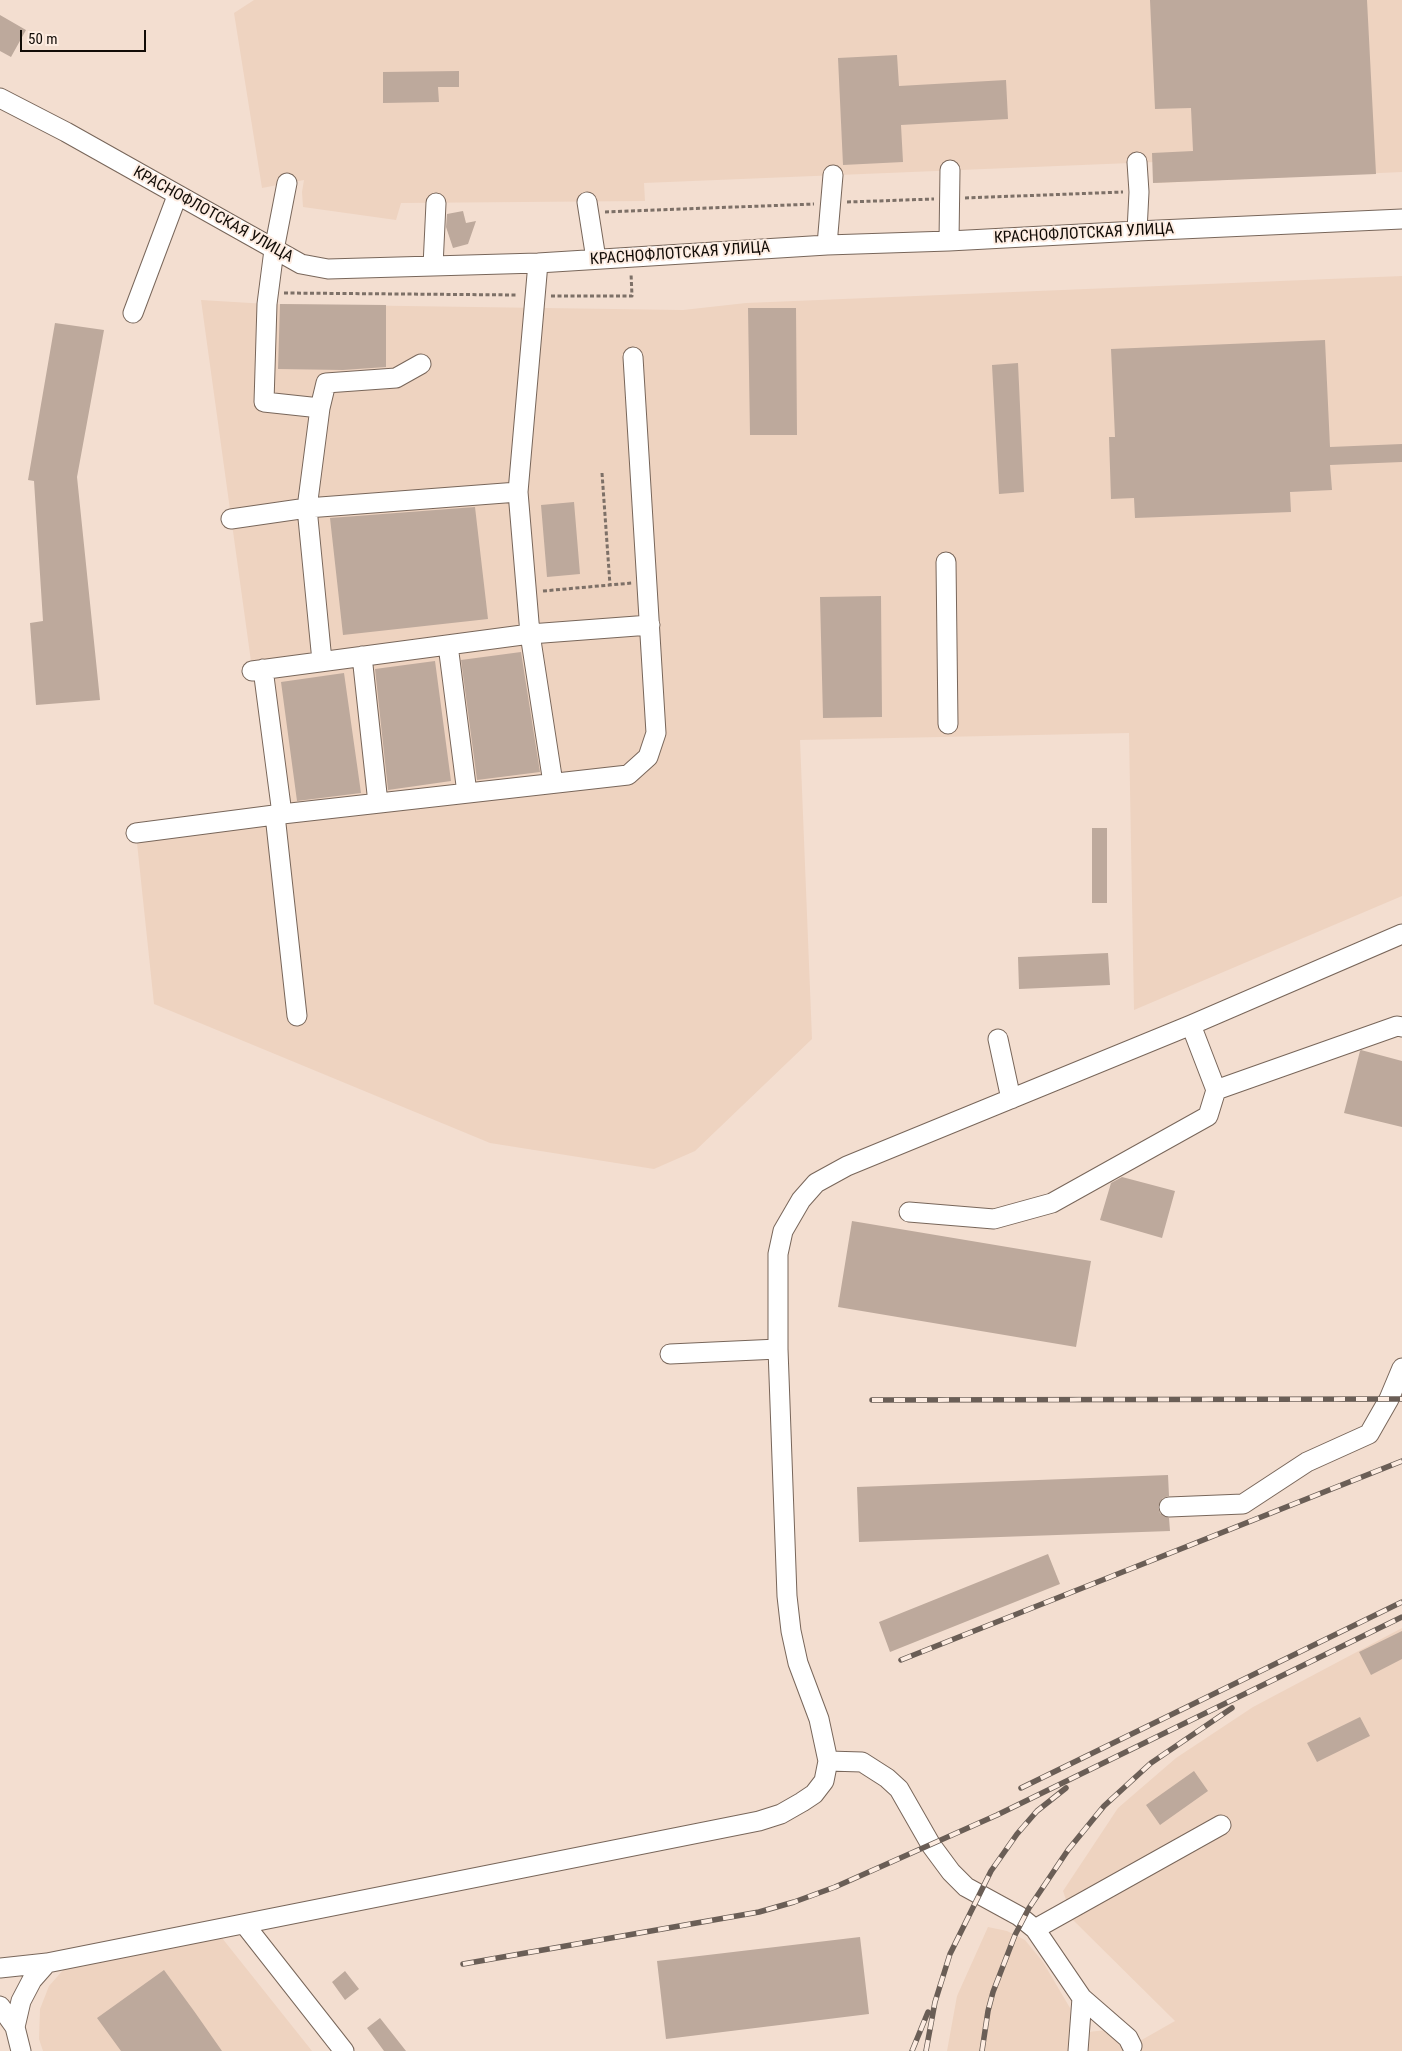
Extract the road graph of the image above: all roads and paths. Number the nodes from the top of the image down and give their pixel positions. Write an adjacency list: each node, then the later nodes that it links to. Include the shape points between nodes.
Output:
1 (0, 98): 7 (street, КРАСНОФЛОТСКАЯ УЛИЦА)
2 (1137, 162): 6 (street)
3 (950, 170): 8 (street)
4 (832, 175): 10 (street)
5 (287, 183): 16 (street)
6 (1139, 192): 8 (path); 13 (street)
7 (177, 196): 16 (street, КРАСНОФЛОТСКАЯ УЛИЦА); 23 (street)
8 (950, 198): 10 (path); 14 (street)
9 (436, 203): 20 (street)
10 (832, 203): 11 (path); 15 (street)
11 (592, 207): 18 (street)
12 (1402, 220): 13 (street, КРАСНОФЛОТСКАЯ УЛИЦА)
13 (1137, 231): 14 (street, КРАСНОФЛОТСКАЯ УЛИЦА)
14 (949, 242): 15 (street, КРАСНОФЛОТСКАЯ УЛИЦА)
15 (827, 245): 17 (street, КРАСНОФЛОТСКАЯ УЛИЦА)
16 (274, 250): 20 (street, КРАСНОФЛОТСКАЯ УЛИЦА, via 301,264 328,269); 21 (street)
17 (631, 257): 18 (street, КРАСНОФЛОТСКАЯ УЛИЦА); 22 (path, via 632,296)
18 (596, 259): 19 (street, КРАСНОФЛОТСКАЯ УЛИЦА)
19 (538, 262): 20 (street, КРАСНОФЛОТСКАЯ УЛИЦА); 22 (street)
20 (433, 266)
21 (268, 293): 22 (path); 26 (street, via 264,402)
22 (535, 296): 28 (street)
23 (133, 313)
24 (633, 356): 32 (street)
25 (421, 364): 26 (street, via 396,378 326,383)
26 (320, 408): 29 (street)
27 (602, 473): 33 (path)
28 (518, 492): 29 (street); 34 (street)
29 (307, 508): 30 (street); 39 (street)
30 (231, 519)
31 (946, 562): 40 (street)
32 (647, 582): 33 (path); 35 (street)
33 (610, 585): 34 (path)
34 (526, 593): 36 (street)
35 (650, 625): 36 (street); 41 (street, via 656,733 648,757 628,775)
36 (530, 634): 37 (street); 41 (street)
37 (448, 645): 38 (street); 42 (street)
38 (362, 656): 39 (street); 43 (street)
39 (322, 662): 44 (street, via 257,670)
40 (948, 724)
41 (553, 783): 42 (street)
42 (466, 793): 43 (street)
43 (378, 803): 44 (street)
44 (279, 814): 45 (street); 47 (street)
45 (136, 833)
46 (1402, 934): 48 (street)
47 (297, 1016)
48 (1191, 1025): 51 (street); 52 (street)
49 (1402, 1027): 51 (street, via 1397,1026)
50 (998, 1039): 52 (street)
51 (1216, 1090): 53 (street, via 1208,1116 1052,1203 994,1219)
52 (1011, 1099): 54 (street, via 847,1166 816,1183 792,1213 778,1254)
53 (909, 1212)
54 (778, 1350): 55 (street); 58 (street, via 791,1631 798,1663 819,1719)
55 (670, 1354)
56 (1402, 1368): 57 (street, via 1369,1434 1307,1462 1243,1504)
57 (1169, 1507)
58 (828, 1761): 60 (street, via 824,1780 814,1794 782,1814 759,1821); 61 (street, via 862,1762 887,1778 899,1789 951,1872 966,1887 1019,1916)
59 (1221, 1825): 61 (street)
60 (245, 1925): 62 (street); 69 (street)
61 (1035, 1930): 64 (street)
62 (47, 1963): 63 (street); 66 (street, via 32,1980 21,2001)
63 (0, 1968)
64 (1082, 1998): 67 (street, via 1128,2038); 70 (street)
65 (0, 2006): 66 (street)
66 (15, 2027): 68 (street)
67 (1132, 2046)
68 (21, 2051)
69 (344, 2051)
70 (1078, 2051)

